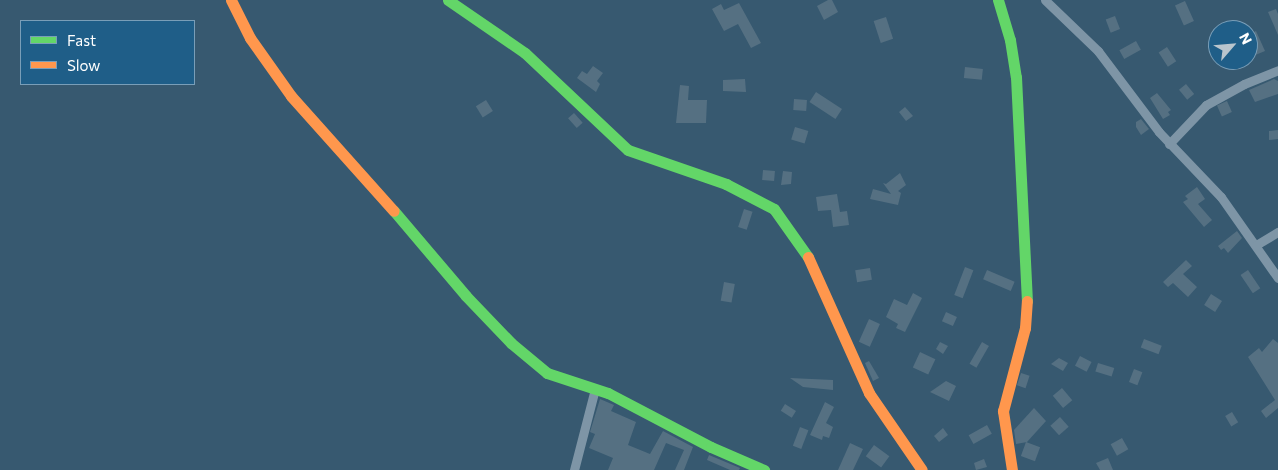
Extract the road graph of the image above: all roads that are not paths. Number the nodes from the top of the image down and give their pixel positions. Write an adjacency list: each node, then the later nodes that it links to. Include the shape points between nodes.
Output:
1 (231, 0): 10 (street, via 254,44 291,96 339,146 487,318 547,373)
2 (448, 0): 13 (street, via 525,53 628,150 726,184 774,209 803,247 861,378)
3 (998, 0): 14 (street, via 1010,40 1016,77 1027,295 1025,328 1004,411)
4 (1045, 0): 6 (street, via 1098,52)
5 (1278, 70): 6 (street, via 1206,105)
6 (1169, 144): 8 (street, via 1220,198)
7 (1278, 232): 8 (street)
8 (1256, 244): 9 (street)
9 (1278, 278)
10 (595, 389): 11 (street); 12 (street)
11 (574, 470)
12 (764, 470)
13 (922, 470)
14 (1012, 470)

